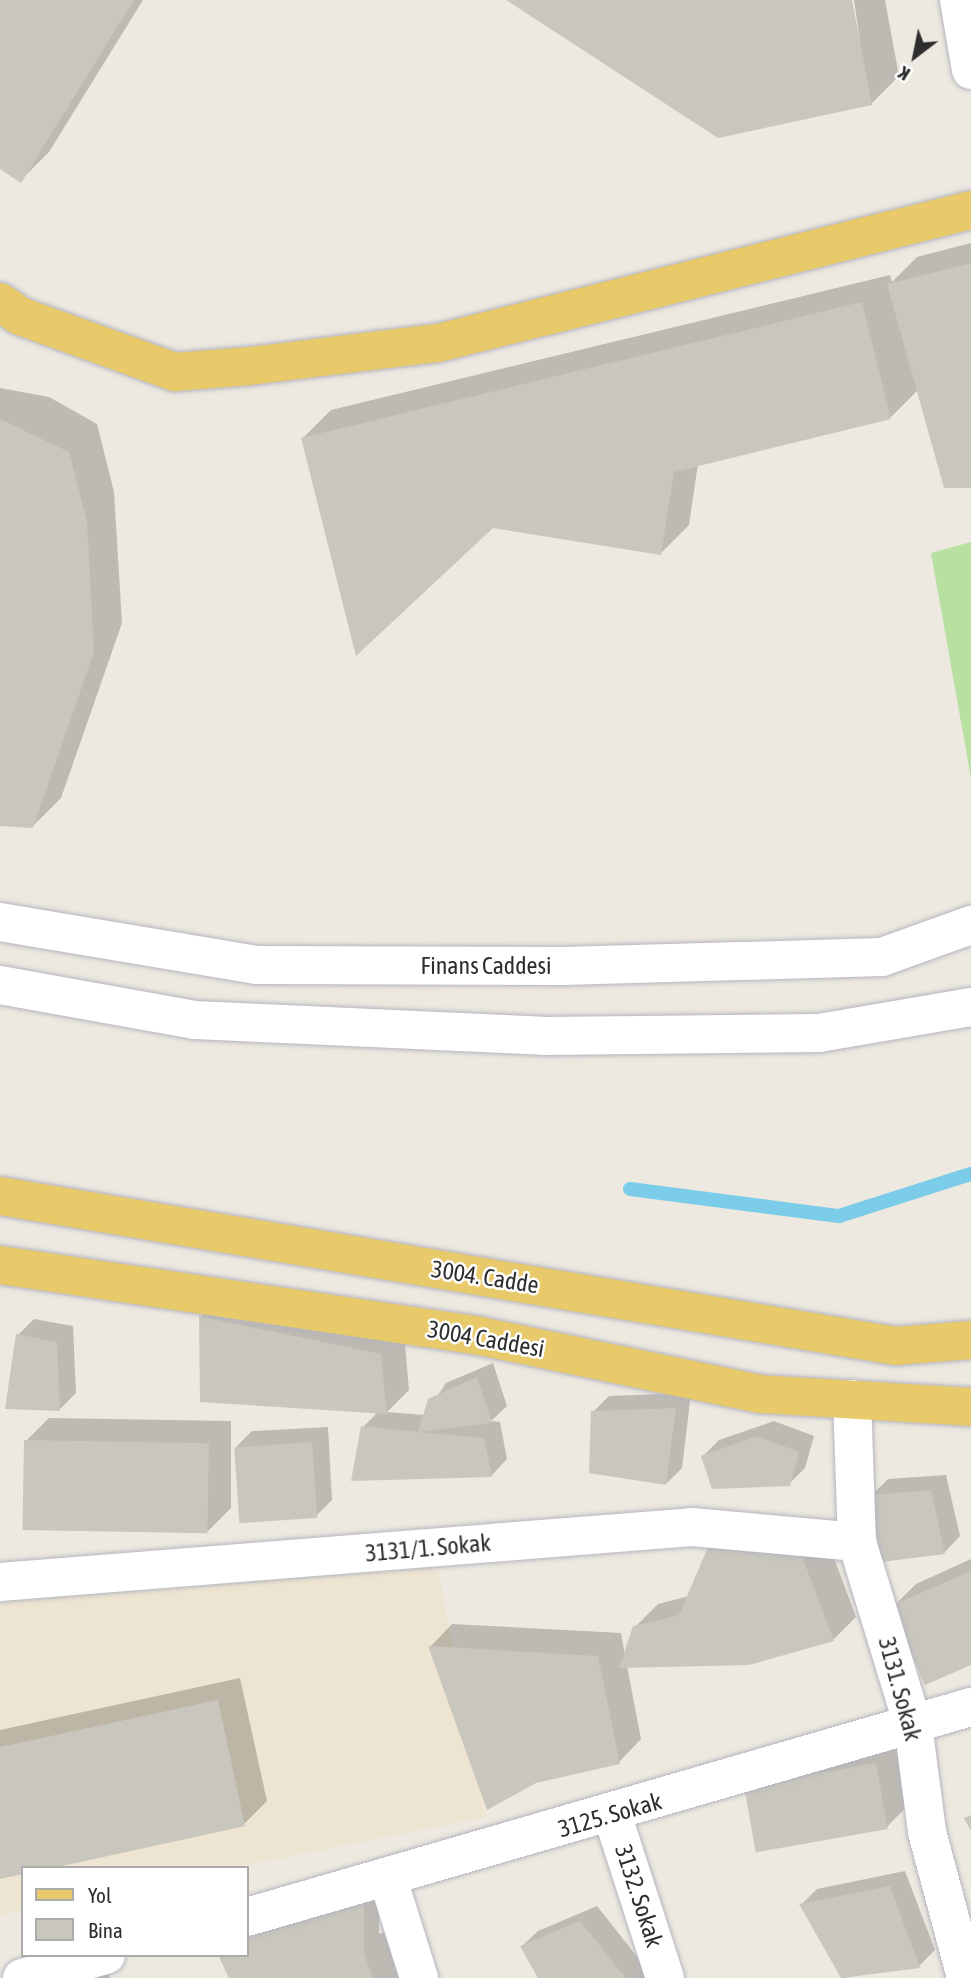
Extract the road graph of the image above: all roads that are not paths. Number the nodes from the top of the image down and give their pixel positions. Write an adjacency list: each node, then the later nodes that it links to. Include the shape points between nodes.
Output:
1 (959, 0): 2 (street)
2 (971, 70)
3 (971, 210): 4 (main road, via 439,342 250,366 176,372)
4 (0, 302)
5 (0, 922): 6 (street, Finans Caddesi, via 256,965 508,966 882,957)
6 (971, 925)
7 (0, 985): 8 (street, via 195,1020 543,1036 819,1033)
8 (971, 1007)
9 (0, 1196): 11 (main road, 3004. Cadde, via 895,1346)
10 (7, 1268): 12 (main road, 3004 Caddesi, via 480,1336 760,1394)
11 (971, 1340)
12 (852, 1399): 13 (main road, 3004 Caddesi); 14 (street, 3131. Sokak)
13 (971, 1407)
14 (857, 1542): 15 (street, 3131/1. Sokak, via 692,1527); 17 (street, 3131. Sokak)
15 (0, 1582)
16 (971, 1707): 17 (street, 3125. Sokak)
17 (914, 1725): 18 (street, 3125. Sokak); 25 (street, 3131. Sokak, via 927,1832)
18 (612, 1814): 19 (street, 3125. Sokak); 24 (street, 3132. Sokak)
19 (388, 1879): 20 (street, 3125. Sokak); 23 (street)
20 (248, 1917)
21 (99, 1957): 22 (street)
22 (22, 1978)
23 (419, 1978)
24 (665, 1978)
25 (966, 1978)

